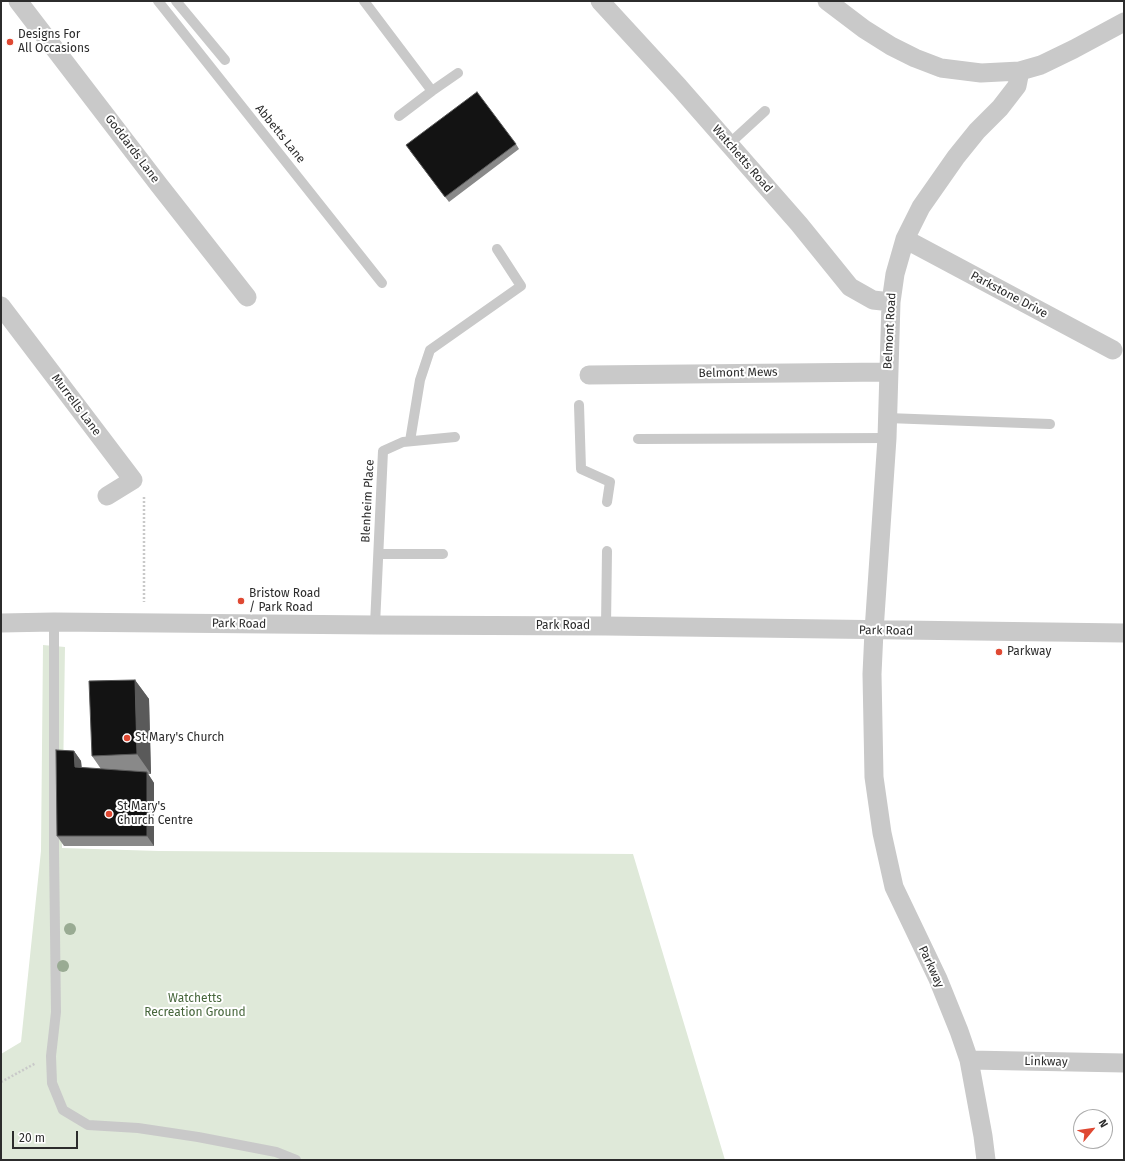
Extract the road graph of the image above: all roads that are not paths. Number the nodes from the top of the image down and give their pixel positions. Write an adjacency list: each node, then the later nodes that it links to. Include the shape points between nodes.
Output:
1 (18, 1): 18 (street, Goddards Lane)
2 (158, 1): 17 (lane, Abbetts Lane)
3 (176, 1): 8 (lane)
4 (364, 1): 11 (lane)
5 (600, 1): 14 (street, Watchetts Road)
6 (827, 1): 9 (street, via 884,42 941,68 981,73)
7 (1124, 22): 9 (street, via 1041,65)
8 (225, 60)
9 (1020, 70): 15 (street, Belmont Road, via 1017,86 956,157 921,207)
10 (458, 73): 11 (lane)
11 (432, 91): 13 (lane)
12 (765, 111): 14 (lane)
13 (399, 116)
14 (729, 144): 19 (street, Watchetts Road, via 850,287 872,300)
15 (905, 239): 19 (street, Belmont Road, via 894,274); 21 (street, Parkstone Drive)
16 (497, 249): 30 (lane, via 521,286 430,350 420,380)
17 (382, 283)
18 (247, 297)
19 (891, 302): 22 (street, Belmont Road)
20 (1, 306): 31 (street, Murrells Lane, via 133,480)
21 (1112, 350)
22 (888, 372): 23 (street, Belmont Mews); 25 (street, Belmont Road)
23 (589, 375)
24 (579, 406): 32 (lane, via 581,469 610,482)
25 (888, 418): 26 (lane); 28 (street, Belmont Road)
26 (1050, 424)
27 (455, 437): 30 (lane, Blenheim Place)
28 (887, 438): 29 (lane); 39 (street, Belmont Road)
29 (638, 439)
30 (410, 441): 34 (lane, Blenheim Place, via 383,451)
31 (108, 496)
32 (607, 502)
33 (607, 551): 38 (lane)
34 (378, 554): 35 (lane); 37 (lane, Blenheim Place)
35 (443, 554)
36 (1, 623): 40 (street, Park Road)
37 (375, 625): 38 (street, Park Road); 40 (street, Park Road)
38 (606, 626): 39 (street, Park Road)
39 (874, 630): 41 (street, Park Road); 42 (street, Parkway, via 874,777 882,833 894,887 938,979)
40 (54, 631): 44 (lane, via 56,1012 51,1056 52,1083 63,1110 88,1125 138,1128 198,1137 276,1152)
41 (1124, 633)
42 (969, 1060): 43 (street, Linkway); 45 (street, Parkway)
43 (1124, 1063)
44 (296, 1160)
45 (986, 1160)

